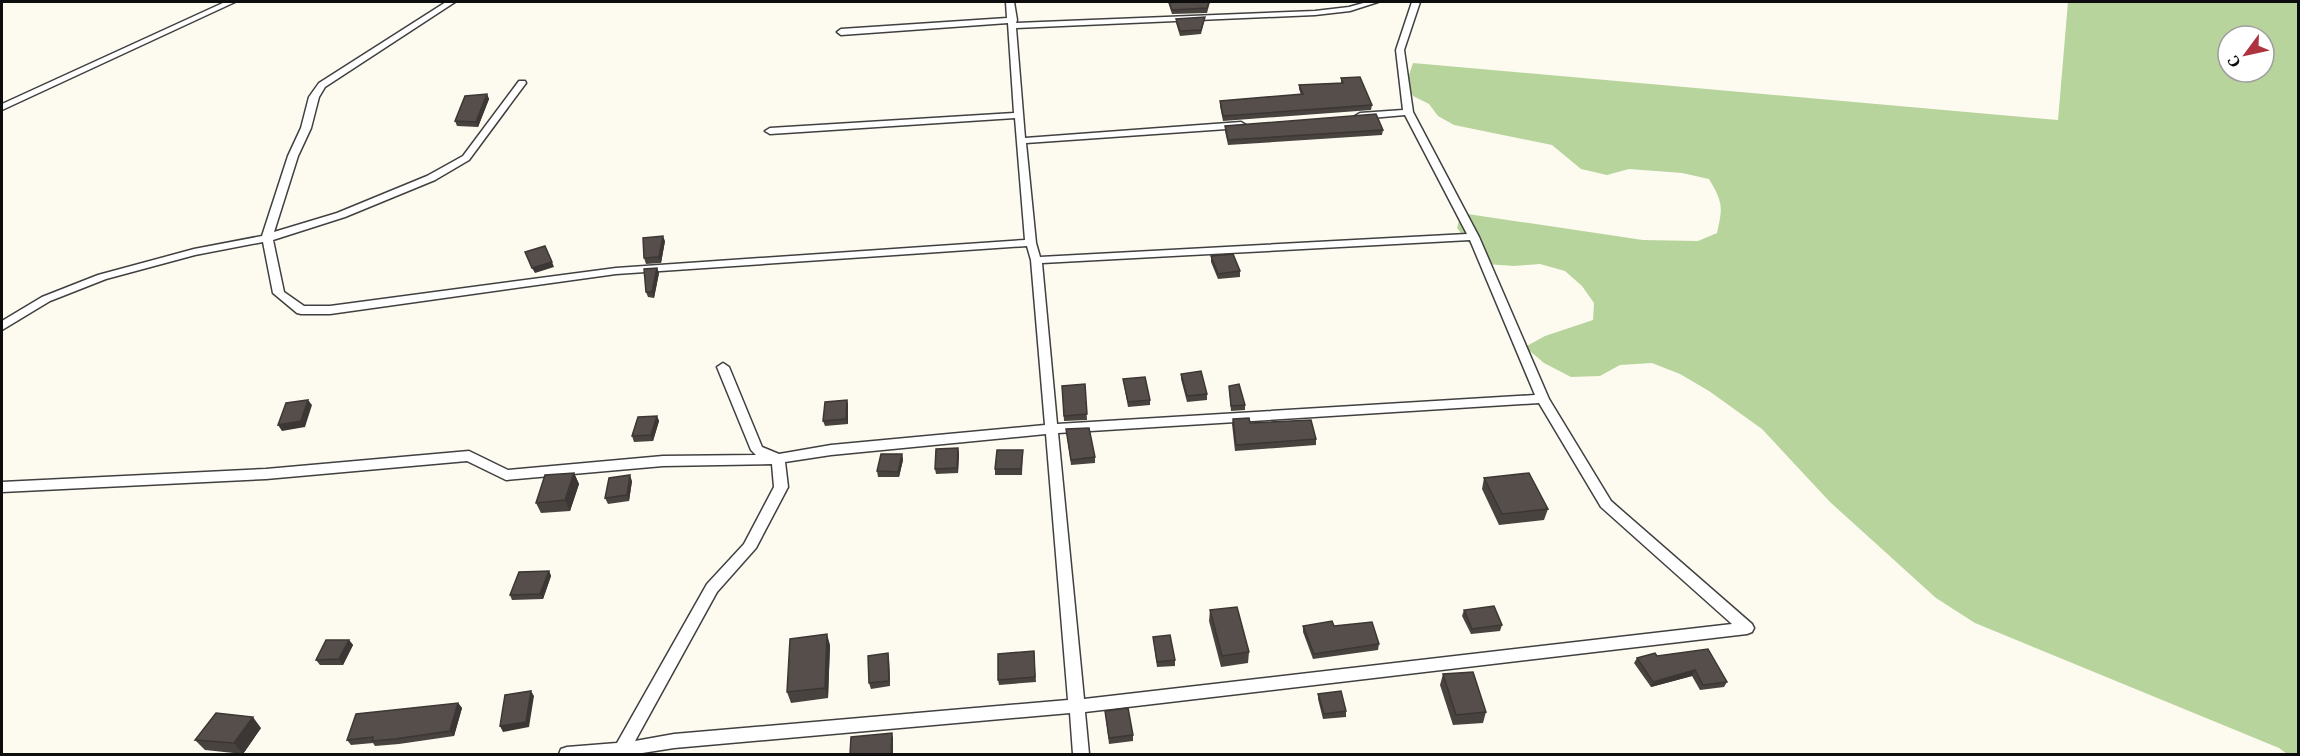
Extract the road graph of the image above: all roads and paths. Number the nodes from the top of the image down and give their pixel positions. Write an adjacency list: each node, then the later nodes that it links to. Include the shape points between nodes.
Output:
1 (231, 2): 9 (lane)
2 (451, 2): 17 (lane, via 322,86 314,97)
3 (1010, 2): 6 (lane)
4 (1374, 2): 6 (lane, via 1315,13)
5 (1416, 2): 10 (lane, via 1400,51)
6 (1013, 23): 7 (lane); 11 (lane)
7 (841, 32)
8 (522, 83): 17 (lane, via 466,158 431,178 340,215)
9 (2, 107)
10 (1408, 112): 12 (lane); 16 (lane)
11 (1019, 115): 14 (lane); 15 (lane)
12 (1349, 117)
13 (1256, 124): 15 (lane)
14 (770, 131)
15 (1021, 141): 18 (lane)
16 (1474, 237): 19 (lane); 22 (lane)
17 (267, 238): 18 (lane, via 279,293 301,310 453,295 616,271); 20 (lane, via 102,277 46,299)
18 (1031, 243): 19 (lane)
19 (1036, 260): 23 (lane)
20 (2, 326)
21 (723, 367): 24 (lane, via 757,450)
22 (1543, 399): 23 (lane); 26 (lane, via 1606,504 1747,628)
23 (1052, 429): 24 (lane, via 831,450); 26 (lane)
24 (778, 459): 25 (lane, via 663,461 506,475 469,456 266,474); 27 (lane, via 781,487 749,548 712,588)
25 (2, 487)
26 (1077, 706): 27 (lane, via 674,741); 29 (lane)
27 (620, 752): 28 (lane)
28 (567, 754)
29 (1081, 754)

